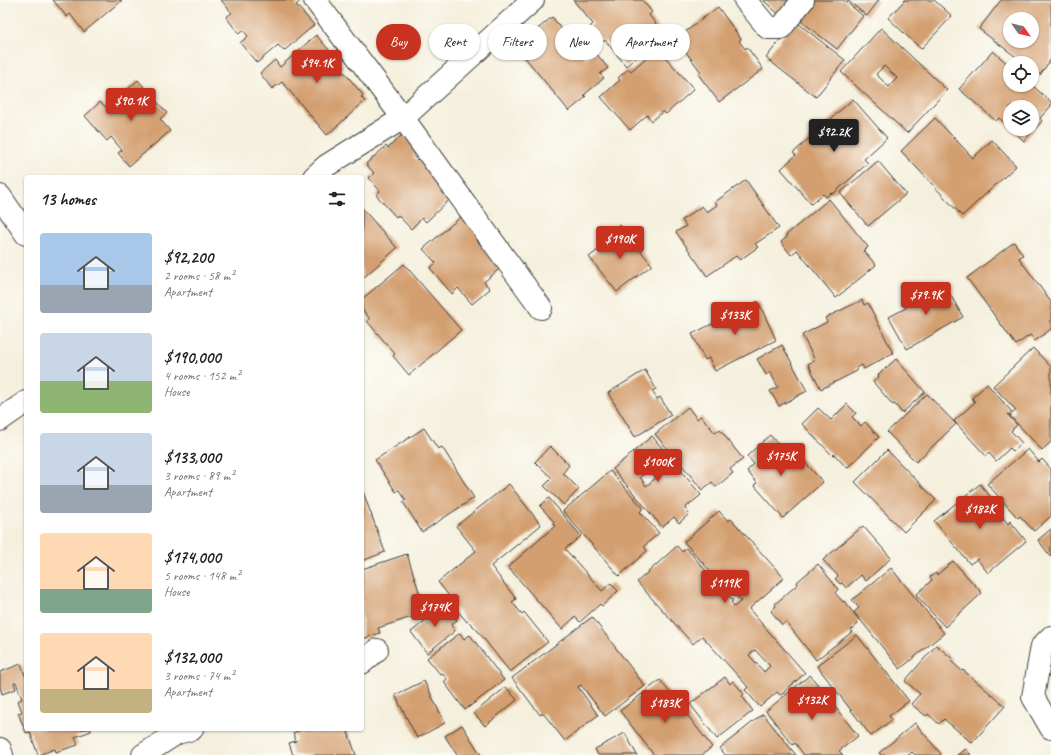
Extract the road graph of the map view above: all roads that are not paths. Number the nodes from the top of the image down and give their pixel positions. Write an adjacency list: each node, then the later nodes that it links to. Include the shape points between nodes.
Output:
1 (315, 0): 5 (street)
2 (533, 0): 5 (street)
3 (745, 0): 4 (street, via 768,28 781,28)
4 (804, 0)
5 (403, 118): 6 (street, via 326,166); 9 (street)
6 (316, 175)
7 (0, 196): 8 (street)
8 (24, 231)
9 (541, 308)
10 (24, 403): 11 (street)
11 (0, 420)
12 (1051, 637): 13 (street, via 1042,646 1033,697)
13 (1051, 728)
14 (184, 731): 17 (street, via 177,733)
15 (0, 749): 16 (street)
16 (2, 755)
17 (143, 755)

